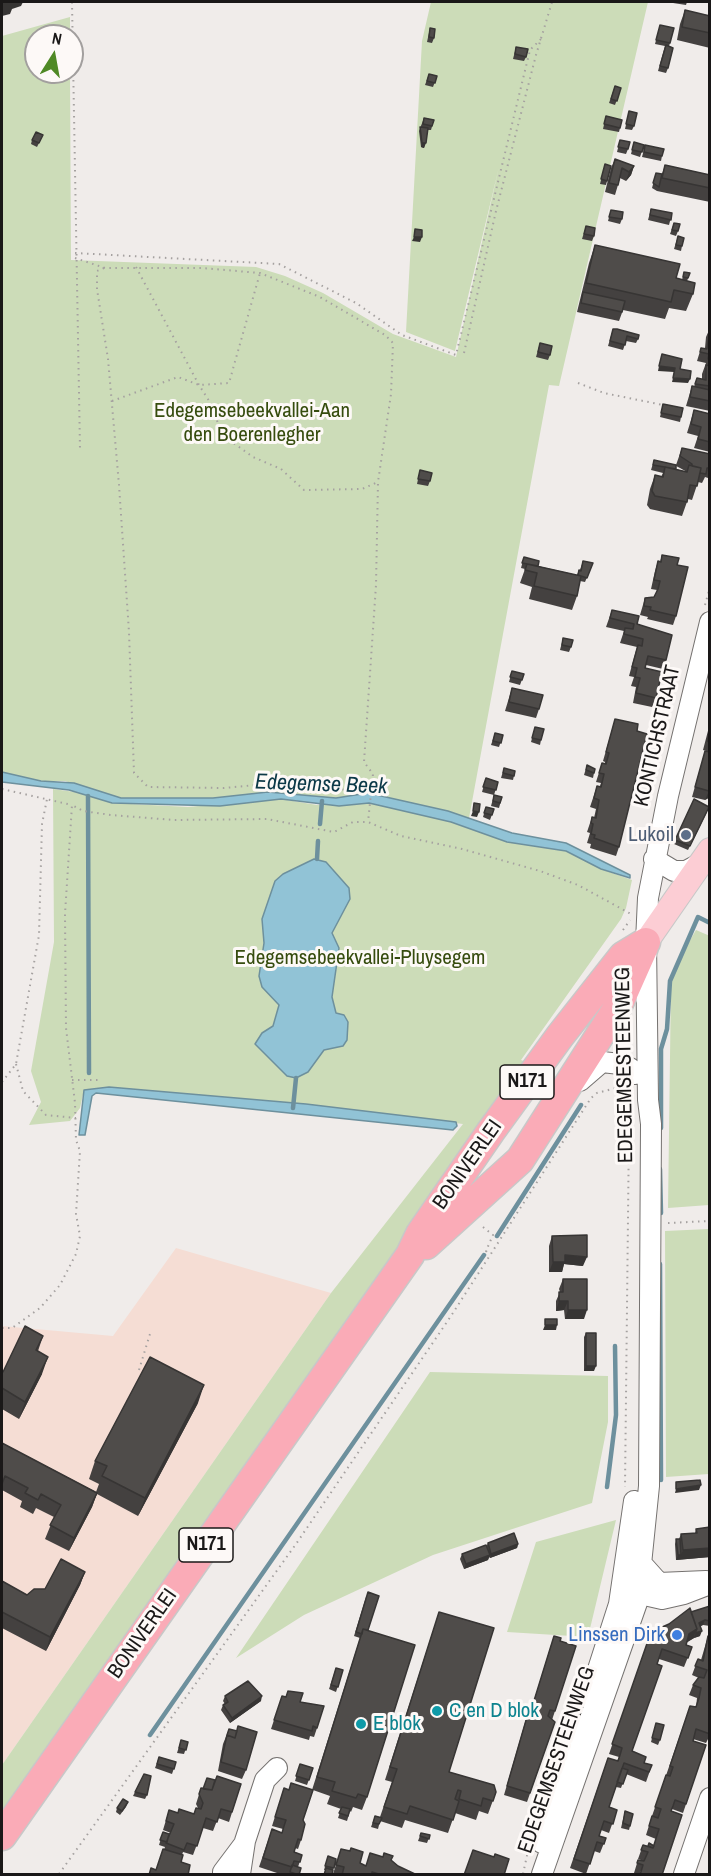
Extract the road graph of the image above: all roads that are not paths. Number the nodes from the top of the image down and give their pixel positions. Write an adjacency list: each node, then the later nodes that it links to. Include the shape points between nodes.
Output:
1 (710, 621): 3 (street, KONTICHSTRAAT)
2 (705, 857): 3 (street, via 686,871 675,871); 5 (main road, BONIVERLEI / N171)
3 (654, 859): 4 (street, KONTICHSTRAAT)
4 (648, 898): 5 (street, KONTICHSTRAAT); 5 (street, KONTICHSTRAAT)
5 (635, 949): 6 (street, EDEGEMSESTEENWEG); 7 (highway, BONIVERLEI / N171, via 616,1010); 8 (highway, BONIVERLEI / N171, via 560,1036 420,1234); 9 (street, EDEGEMSESTEENWEG, via 651,1124 651,1224)
6 (627, 1069): 7 (street, BONIVERLEI, via 602,1062); 9 (street, EDEGEMSESTEENWEG, via 638,1116)
7 (559, 1102): 8 (highway, BONIVERLEI / N171, via 520,1160)
8 (410, 1255): 15 (highway, BONIVERLEI / N171)
9 (635, 1504): 10 (street, EDEGEMSESTEENWEG)
10 (634, 1565): 11 (street, via 659,1583); 12 (street, via 632,1587); 18 (street, EDEGEMSESTEENWEG, via 547,1821)
11 (710, 1582): 12 (street, via 662,1599)
12 (640, 1594): 18 (street, EDEGEMSESTEENWEG)
13 (277, 1768): 17 (street, via 265,1780 245,1842)
14 (710, 1798): 16 (street)
15 (2, 1836)
16 (702, 1845): 19 (street)
17 (227, 1874)
18 (542, 1874)
19 (684, 1875)

